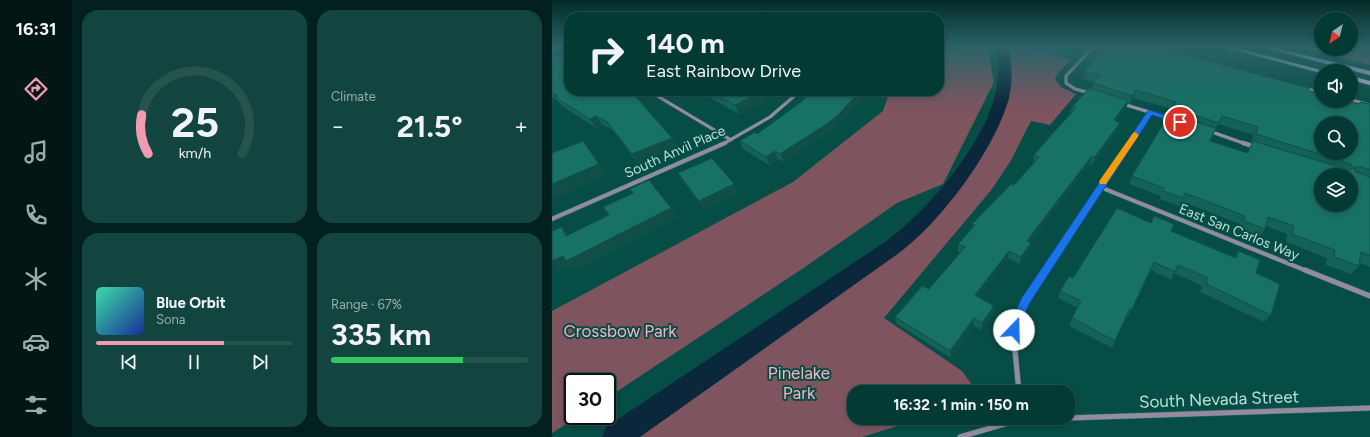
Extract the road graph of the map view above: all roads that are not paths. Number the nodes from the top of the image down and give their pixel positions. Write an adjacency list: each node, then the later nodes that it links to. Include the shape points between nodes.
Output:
1 (1075, 66): 12 (street, via 1066,76 1066,83 1075,89)
2 (1303, 66): 4 (main road)
3 (1343, 66): 5 (main road)
4 (1314, 69)
5 (1370, 73)
6 (1358, 80): 7 (main road)
7 (1370, 83)
8 (1299, 87): 9 (street)
9 (1314, 91)
10 (657, 96): 19 (street)
11 (794, 96): 19 (street, South Anvil Place, via 770,117)
12 (1098, 96)
13 (1358, 102): 15 (street)
14 (1120, 103): 16 (street)
15 (1370, 105)
16 (1150, 112): 17 (street); 21 (street)
17 (1180, 122)
18 (1202, 129): 20 (street)
19 (731, 140): 22 (street, South Anvil Place)
20 (1262, 149)
21 (1100, 187): 23 (street, East San Carlos Way); 24 (street, via 1024,302 1014,330)
22 (552, 219)
23 (1370, 296)
24 (1018, 385)
25 (1370, 408): 26 (street, South Nevada Street)
26 (1075, 418)
27 (1001, 425): 28 (street, South Nevada Street)
28 (960, 437)

